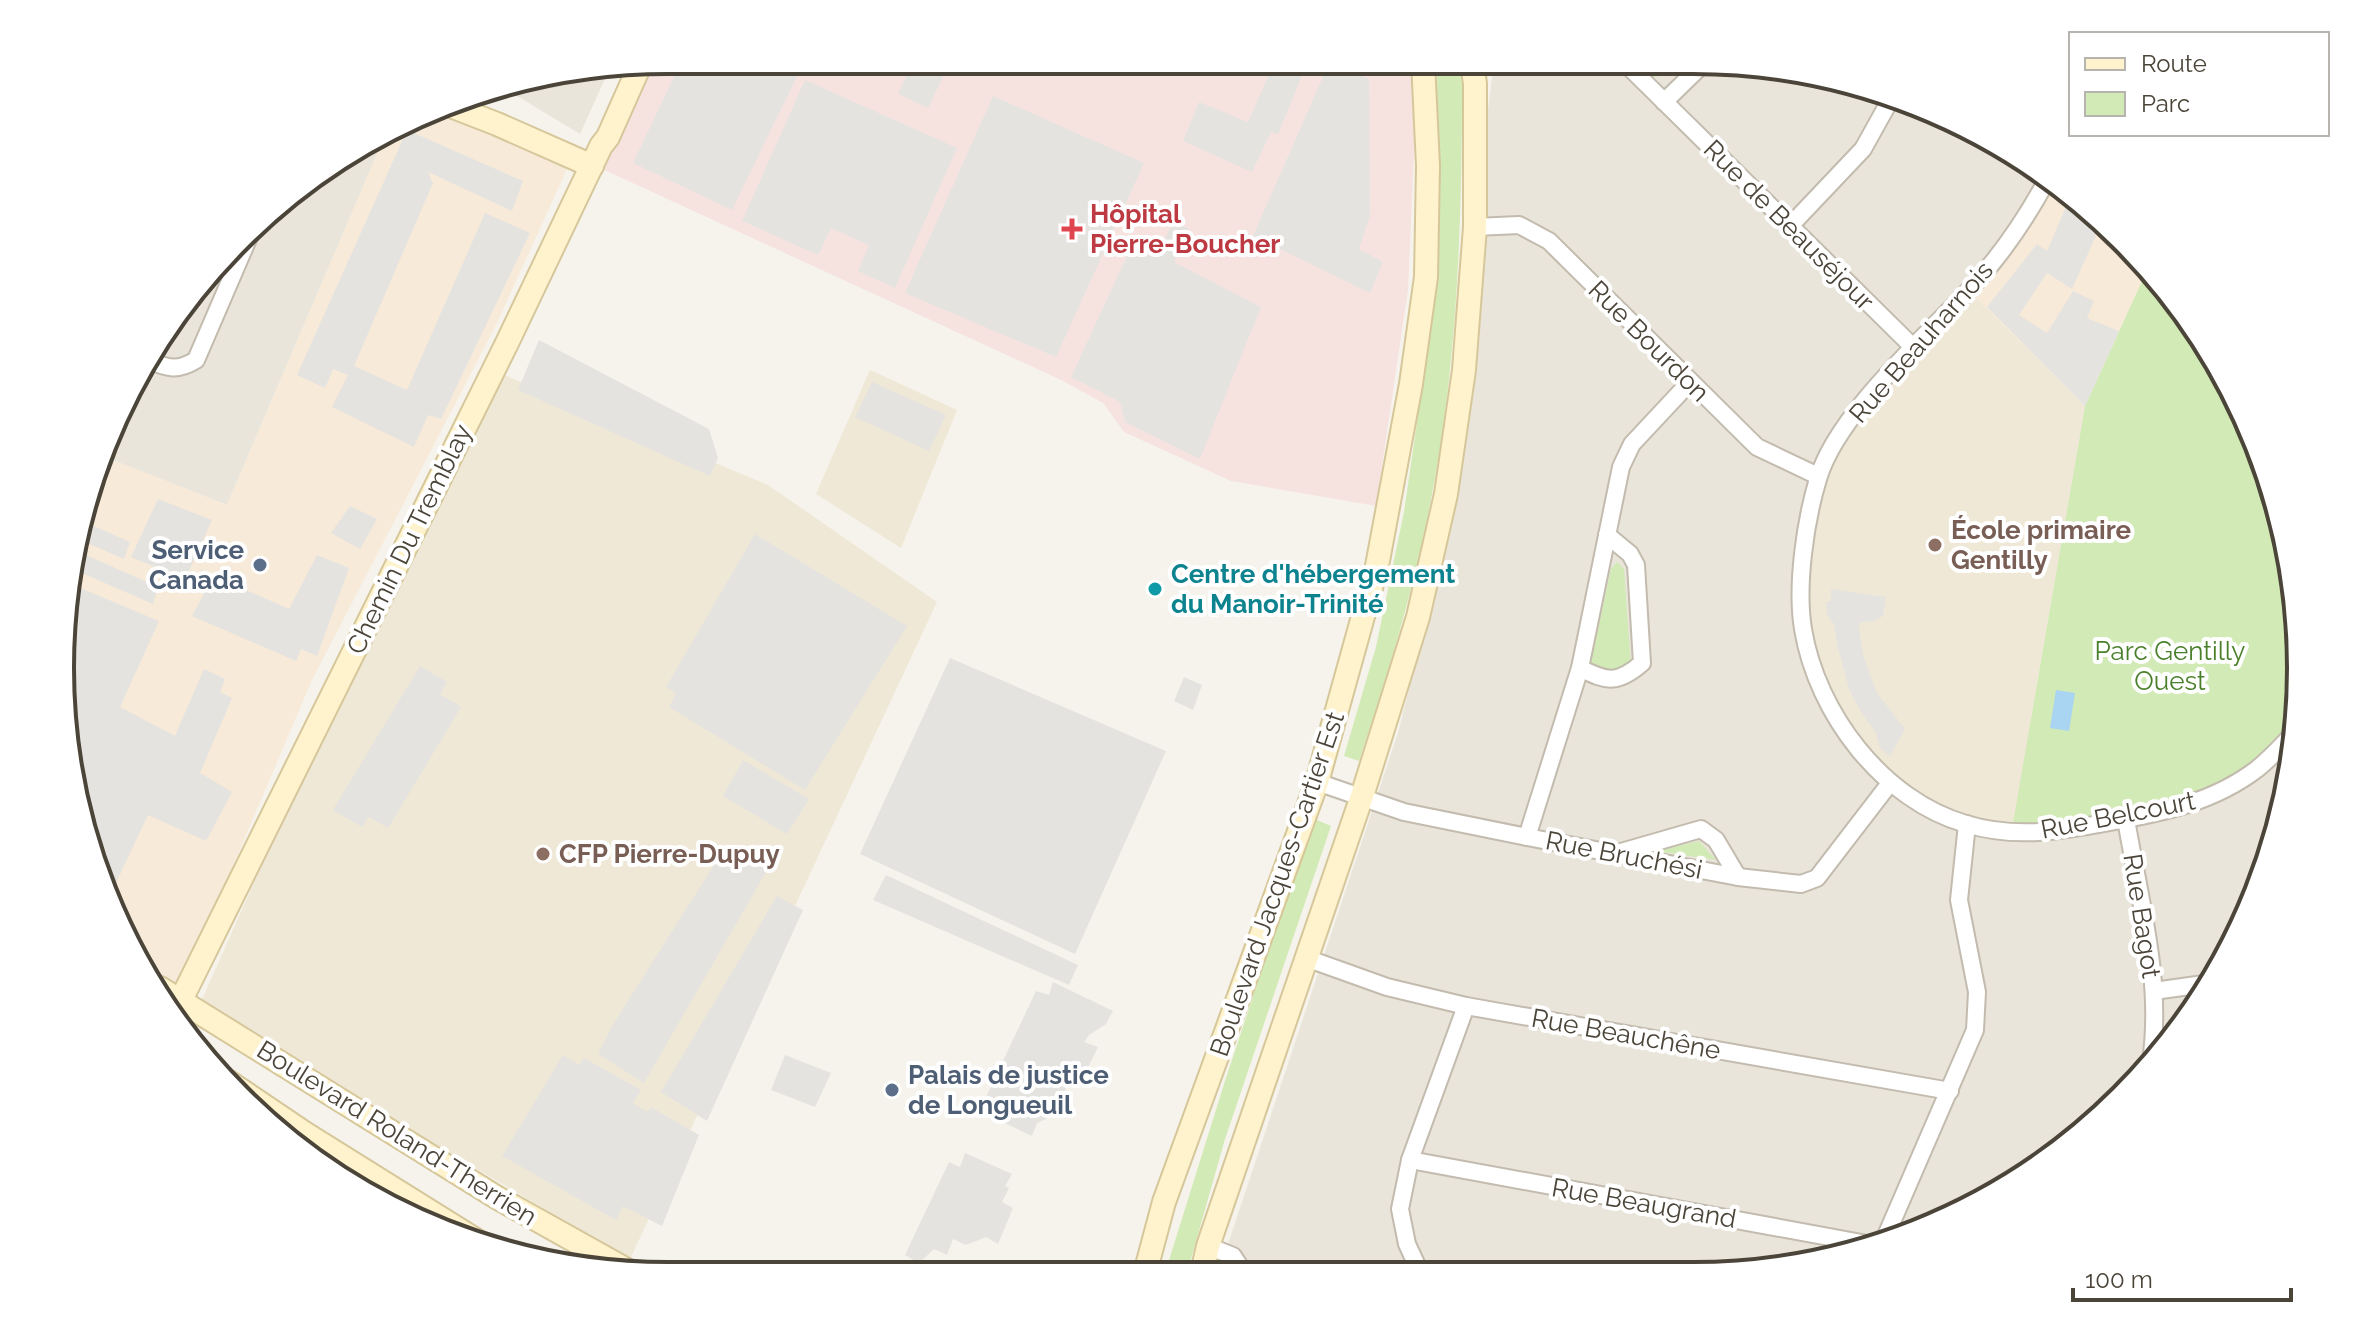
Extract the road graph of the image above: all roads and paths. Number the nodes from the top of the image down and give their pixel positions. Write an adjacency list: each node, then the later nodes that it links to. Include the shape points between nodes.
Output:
1 (1424, 74): 21 (main road, Boulevard Jacques-Cartier Est, via 1426,277 1411,384 1377,566)
2 (1474, 74): 12 (main road, Boulevard Jacques-Cartier Est)
3 (1636, 74): 6 (street, Rue de Beauséjour)
4 (1693, 74): 6 (street)
5 (636, 75): 9 (main road, Chemin Du Tremblay)
6 (1664, 102): 11 (street, Rue de Beauséjour)
7 (1886, 107): 11 (street, via 1863,149)
8 (463, 111): 9 (main road)
9 (592, 166): 32 (main road, Chemin Du Tremblay)
10 (2043, 188): 14 (street, Rue Beauharnois, via 2026,220)
11 (1790, 226): 14 (street, Rue de Beauséjour)
12 (1475, 227): 16 (street, Rue Bourdon, via 1519,225 1549,241); 23 (main road, Boulevard Jacques-Cartier Est, via 1464,370 1446,494 1418,617)
13 (241, 255): 15 (street, via 196,360 181,369)
14 (1914, 348): 17 (street, Rue Beauharnois, via 1859,408)
15 (158, 364)
16 (1689, 383): 17 (street, Rue Bourdon, via 1757,447); 18 (street, via 1632,444 1621,467)
17 (1818, 476): 22 (street, Rue Beauharnois, via 1802,569 1803,629 1818,680 1837,717)
18 (1607, 535): 19 (street); 19 (street, via 1636,565 1642,663 1627,677 1601,679)
19 (1580, 668): 26 (street)
20 (2282, 744): 24 (street, Rue Belcourt, via 2217,794)
21 (1317, 782): 23 (street, Rue Bruchési); 44 (main road, Boulevard Jacques-Cartier Est, via 1164,1202)
22 (1890, 783): 25 (street, Rue Beauharnois, via 1923,807); 28 (street, Rue Bruchési, via 1817,878 1801,884)
23 (1362, 796): 26 (street, Rue Bruchési, via 1404,812); 29 (main road, Boulevard Jacques-Cartier Est)
24 (2126, 819): 25 (street, Rue Belcourt, via 2033,833); 31 (street, Rue Bagot)
25 (1967, 824): 36 (street, via 1959,900 1977,1015)
26 (1527, 837): 27 (street, Rue Bruchési)
27 (1616, 853): 28 (street, Rue Bruchési); 28 (street, via 1701,829 1716,840)
28 (1738, 877)
29 (1306, 958): 33 (street, Rue Beauchêne, via 1387,987); 42 (main road, Boulevard Jacques-Cartier Est)
30 (2195, 985): 31 (street)
31 (2154, 991): 35 (street, Rue Bagot)
32 (179, 1005)
33 (1466, 1006): 36 (street, Rue Beauchêne); 38 (street)
34 (181, 1008): 43 (main road, Boulevard Roland-Therrien)
35 (2153, 1043)
36 (1950, 1091): 40 (street)
37 (272, 1111): 39 (main road, Boulevard Roland-Therrien)
38 (1410, 1160): 41 (street, Rue Beaugrand); 47 (street, via 1400,1209)
39 (434, 1214)
40 (1888, 1229)
41 (1851, 1241)
42 (1208, 1246): 45 (main road, Boulevard Jacques-Cartier Est); 46 (street)
43 (607, 1259)
44 (1148, 1262)
45 (1204, 1262)
46 (1237, 1262)
47 (1415, 1262)

